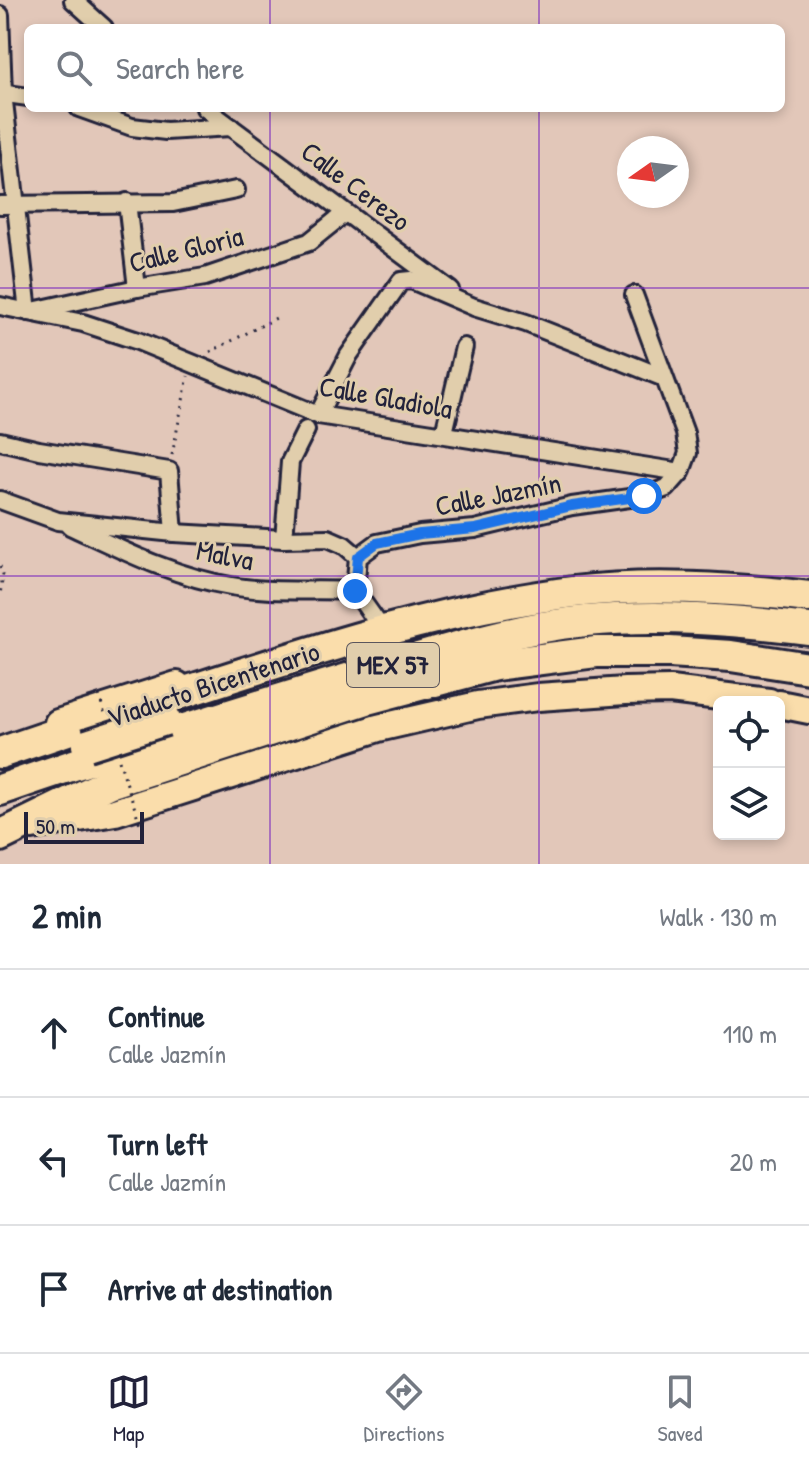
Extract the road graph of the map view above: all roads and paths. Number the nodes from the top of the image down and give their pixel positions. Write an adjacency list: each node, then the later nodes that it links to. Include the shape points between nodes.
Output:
1 (73, 0): 3 (street)
2 (0, 15): 4 (street)
3 (100, 24)
4 (1, 93): 5 (street); 12 (street)
5 (24, 96)
6 (90, 112): 8 (street, via 132,127 166,131)
7 (210, 112): 8 (street, Calle Cerezo)
8 (231, 127): 13 (street, Calle Cerezo)
9 (236, 190): 10 (street, via 173,203)
10 (127, 202): 12 (street); 14 (street)
11 (0, 205): 12 (street)
12 (18, 205): 18 (street)
13 (345, 213): 14 (street, Calle Gloria, via 309,242 205,277); 17 (street, Calle Cerezo)
14 (137, 288): 18 (street, Calle Gloria)
15 (634, 295): 22 (street)
16 (0, 306): 18 (street, Calle Gladiola)
17 (474, 307): 22 (street); 23 (street, via 411,280 401,281 349,355)
18 (28, 312): 21 (street, Calle Gladiola, via 83,323)
19 (278, 317): 21 (path)
20 (464, 347): 25 (street)
21 (191, 363): 23 (street, Calle Gladiola); 27 (path)
22 (662, 377): 28 (street, via 685,433 688,453)
23 (318, 415): 25 (street, Calle Gladiola)
24 (306, 430): 32 (street, via 290,462)
25 (444, 433): 28 (street, Calle Gladiola)
26 (0, 441): 27 (street)
27 (169, 471): 31 (street)
28 (681, 472): 33 (street, Calle Jazmín, via 667,488 644,496 377,543)
29 (1, 498): 30 (street)
30 (58, 521): 31 (street); 36 (street, Malva, via 203,581)
31 (174, 533): 32 (street)
32 (284, 539): 33 (street, via 328,538)
33 (358, 557): 36 (street)
34 (0, 566): 37 (path)
35 (809, 583): 40 (main road, via 725,574 556,581)
36 (355, 591): 40 (street)
37 (0, 595)
38 (809, 597): 39 (highway, Viaducto Bicentenario, via 637,588)
39 (499, 604): 47 (highway, Viaducto Bicentenario, via 371,634); 48 (highway, bridge, via 371,656 139,728)
40 (377, 622): 46 (main road)
41 (809, 629): 48 (highway, MEX 57, via 645,618 536,628 437,651)
42 (809, 668): 49 (highway, MEX 57, via 670,652 596,652 495,665 367,699 109,783)
43 (713, 696): 49 (main road, MEX 57, via 655,690 591,692 478,705 378,728 115,812)
44 (785, 705): 45 (main road)
45 (809, 710)
46 (0, 741)
47 (0, 753)
48 (1, 786)
49 (8, 832)

